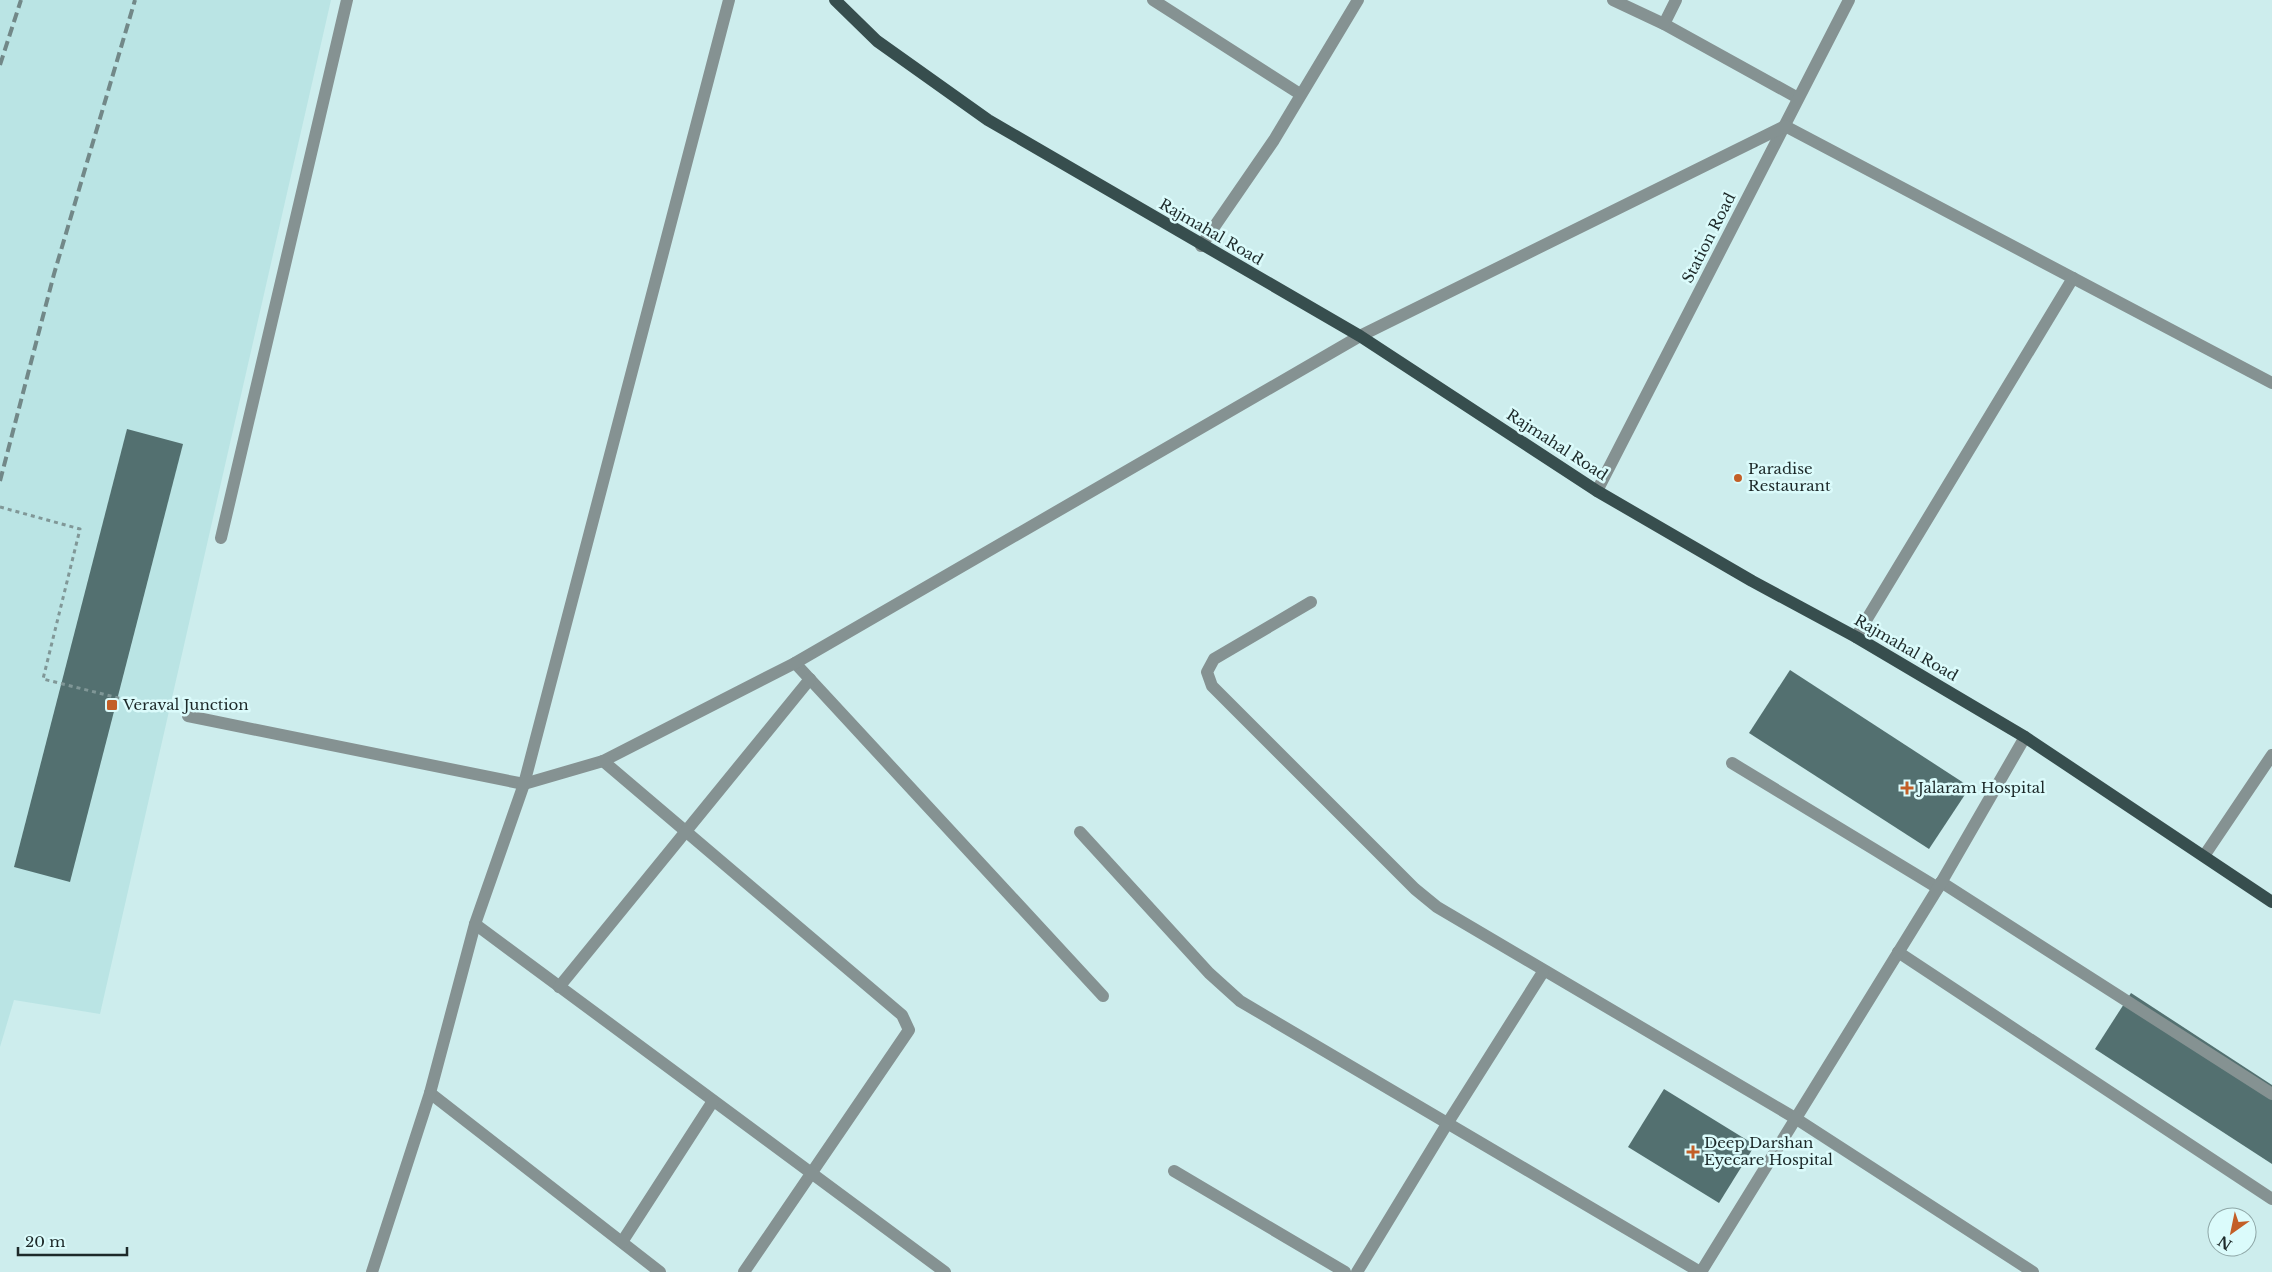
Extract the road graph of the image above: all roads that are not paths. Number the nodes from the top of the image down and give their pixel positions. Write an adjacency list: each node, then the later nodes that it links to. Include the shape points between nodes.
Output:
1 (347, 0): 18 (street)
2 (728, 0): 28 (street)
3 (835, 0): 13 (main road, Rajmahal Road, via 877,41 988,120)
4 (1153, 0): 10 (street)
5 (1358, 0): 10 (street)
6 (1613, 0): 9 (street)
7 (1676, 0): 9 (street)
8 (1849, 0): 11 (street, Station Road)
9 (1664, 24): 11 (street)
10 (1300, 94): 13 (street, via 1274,140)
11 (1798, 98): 12 (street, Station Road)
12 (1785, 126): 14 (street); 15 (street); 17 (street, Station Road)
13 (1201, 246): 15 (main road, Rajmahal Road)
14 (2073, 278): 16 (street); 20 (street)
15 (1360, 336): 17 (main road, Rajmahal Road); 21 (street)
16 (2272, 383)
17 (1597, 491): 20 (main road, Rajmahal Road)
18 (221, 538)
19 (1310, 602): 36 (street, via 1214,659 1207,672 1212,686 1437,908)
20 (1856, 637): 24 (main road, Rajmahal Road)
21 (795, 663): 22 (street); 26 (street)
22 (810, 679): 29 (street); 38 (street)
23 (188, 716): 28 (street)
24 (2025, 737): 31 (main road, Rajmahal Road); 32 (street)
25 (2272, 755): 31 (street)
26 (603, 761): 28 (street); 29 (street)
27 (1732, 763): 32 (street)
28 (524, 784): 34 (street)
29 (685, 831): 37 (street); 45 (street, via 902,1015 909,1030)
30 (1080, 832): 43 (street, via 1210,973 1240,1001)
31 (2204, 856): 33 (main road, Rajmahal Road)
32 (1939, 885): 35 (street); 40 (street)
33 (2272, 902)
34 (475, 924): 37 (street); 39 (street)
35 (1898, 952): 42 (street); 46 (street)
36 (1544, 972): 42 (street); 43 (street)
37 (559, 986): 41 (street)
38 (1103, 996)
39 (430, 1094): 47 (street); 48 (street)
40 (2272, 1094)
41 (713, 1101): 45 (street); 47 (street)
42 (1795, 1118): 54 (street); 55 (street)
43 (1447, 1124): 53 (street); 54 (street)
44 (1174, 1171): 52 (street)
45 (812, 1174): 50 (street); 51 (street)
46 (2272, 1200)
47 (622, 1242): 49 (street)
48 (372, 1272)
49 (660, 1272)
50 (744, 1272)
51 (945, 1272)
52 (1345, 1272)
53 (1358, 1272)
54 (1700, 1272)
55 (2033, 1272)

